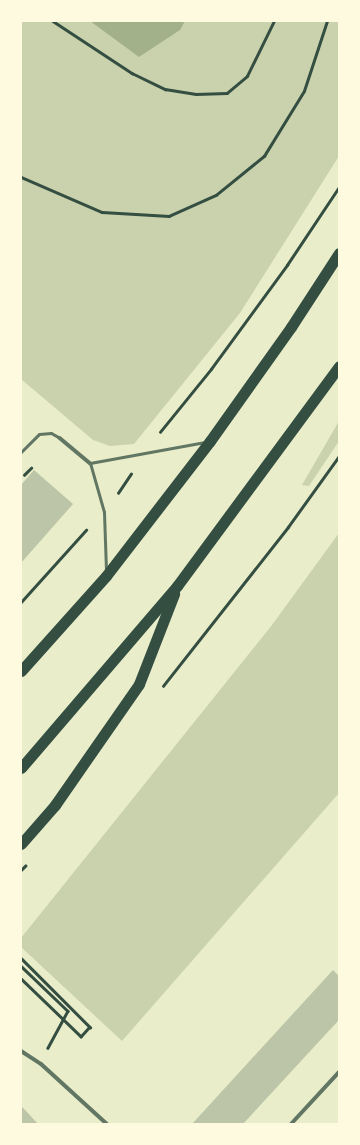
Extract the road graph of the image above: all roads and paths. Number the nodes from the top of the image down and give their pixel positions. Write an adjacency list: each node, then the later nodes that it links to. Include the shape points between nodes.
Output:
1 (53, 21): 2 (path, via 132,73 165,90 196,94 227,93 247,76)
2 (274, 21)
3 (327, 21): 4 (path, via 304,91 264,156 216,195 169,216 102,212)
4 (21, 177)
5 (339, 187): 11 (path, via 247,320 211,369 172,415)
6 (339, 253): 9 (highway, via 291,327)
7 (339, 366): 16 (highway)
8 (60, 438): 10 (lane, via 51,433 39,434); 13 (street)
9 (210, 441): 11 (lane); 15 (highway)
10 (21, 452)
11 (144, 455): 13 (lane); 14 (path)
12 (339, 456): 19 (path, via 288,527)
13 (90, 463): 14 (lane)
14 (104, 512): 15 (lane); 17 (path)
15 (106, 576): 18 (highway)
16 (177, 586): 20 (highway); 21 (highway, via 139,684 55,806)
17 (21, 602)
18 (21, 671)
19 (161, 689)
20 (21, 768)
21 (21, 844)
22 (21, 958): 24 (path, via 90,1027 81,1037)
23 (21, 966): 26 (path, via 68,1011)
24 (21, 979)
25 (21, 1051): 28 (street, via 41,1064)
26 (46, 1052)
27 (339, 1072): 29 (street)
28 (107, 1124)
29 (291, 1124)

